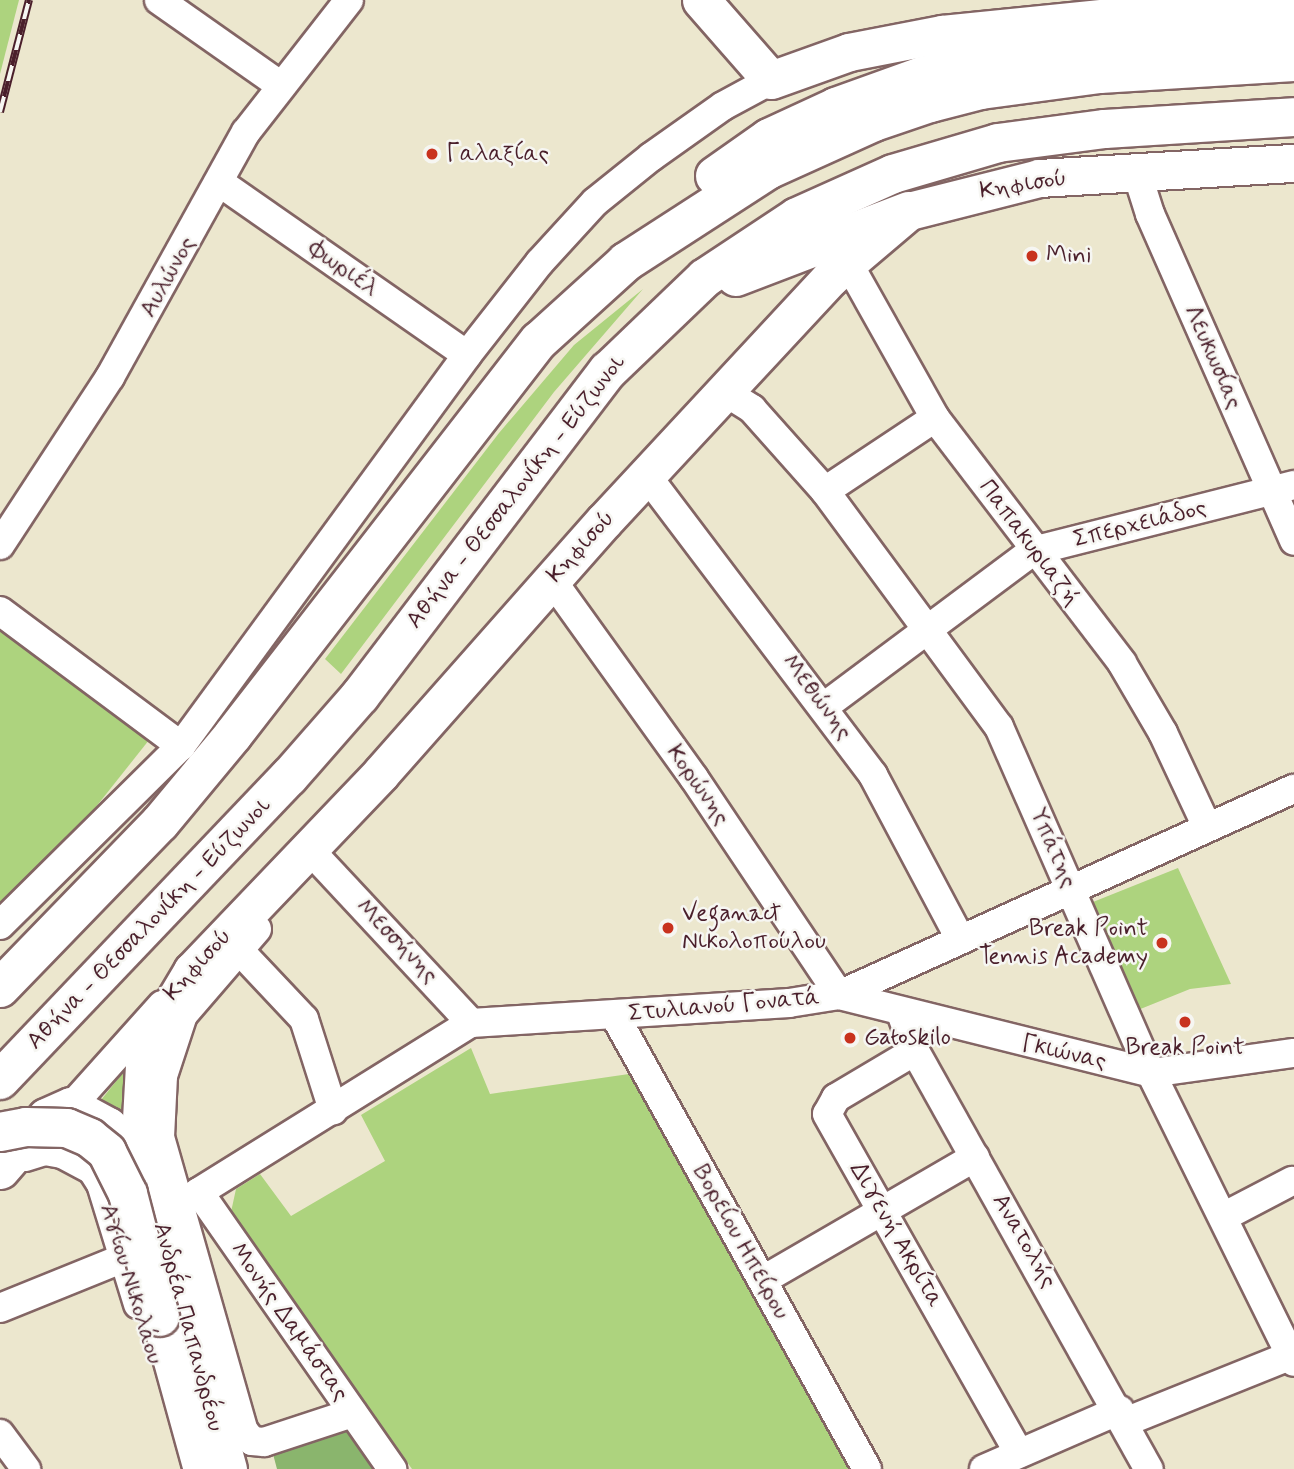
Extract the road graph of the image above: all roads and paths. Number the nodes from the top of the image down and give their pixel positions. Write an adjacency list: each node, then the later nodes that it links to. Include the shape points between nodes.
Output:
1 (159, 0): 8 (street)
2 (701, 0): 7 (main road)
3 (338, 2): 8 (street, Αυλώνος)
4 (1294, 10): 7 (main road, via 1168,11 942,34 849,51)
5 (1294, 33): 15 (highway, via 1102,45 1012,56 922,76 836,107 769,138 698,190)
6 (1294, 62): 15 (highway, via 1100,74 981,90 929,103 874,122 768,170)
7 (771, 80): 17 (street, via 723,106 594,202)
8 (280, 85): 12 (street, Αυλώνος, via 246,132)
9 (1294, 117): 16 (highway, Αθήνα - Θεσσαλονίκη - Εύζωνοι, via 1105,129 998,143 946,157 893,174 797,218 705,278)
10 (1294, 163): 11 (main road, Κηφισού)
11 (1137, 173): 13 (main road, Κηφισού, via 1039,178); 21 (street, Λευκωσίας, via 1150,214)
12 (219, 182): 17 (street, Φωριέλ); 24 (street, Αυλώνος, via 110,377)
13 (909, 211): 14 (main road, Κηφισού); 16 (highway, via 754,268)
14 (848, 261): 18 (main road, Κηφισού); 19 (street, Παπακυριαζή)
15 (626, 262): 38 (highway, via 527,355 160,823)
16 (663, 315): 47 (highway, Αθήνα - Θεσσαλονίκη - Εύζωνοι, via 631,344 576,410 360,696 205,867)
17 (467, 355): 30 (street)
18 (724, 392): 20 (main road, Κηφισού); 22 (street, Υπάτης, via 752,409)
19 (935, 418): 22 (street); 25 (street, Παπακυριαζή)
20 (647, 476): 26 (main road, Κηφισού); 29 (street, Μεθώνης)
21 (1283, 488): 23 (street, Λευκωσίας); 25 (street, Σπερχειάδος)
22 (825, 491): 28 (street, Υπάτης)
23 (1294, 541)
24 (0, 545)
25 (1033, 551): 28 (street, Σπερχειάδος); 32 (street, Παπακυριαζή, via 1122,663 1163,733)
26 (556, 583): 33 (street, Κηφισού); 39 (main road, Κηφισού); 40 (street, Κορώνης)
27 (0, 611): 30 (street)
28 (927, 629): 29 (street, Σπερχειάδος); 34 (street, Υπάτης, via 999,727)
29 (825, 706): 36 (street, Μεθώνης, via 907,833)
30 (181, 746): 35 (street)
31 (1294, 789): 32 (street, Στυλιανού Γονατά)
32 (1207, 827): 34 (street, Στυλιανού Γονατά)
33 (321, 862): 37 (street, Κηφισού); 43 (street, Μεσσήνης)
34 (1070, 888): 36 (street, Στυλιανού Γονατά); 46 (street, Υπάτης)
35 (0, 925)
36 (959, 937): 40 (street, Στυλιανού Γονατά)
37 (238, 949): 39 (street, Κηφισού); 49 (street, via 304,1019)
38 (0, 988)
39 (190, 989): 48 (street, Κηφισού); 54 (main road, via 157,1030 144,1065 141,1119); 55 (street, via 168,1054 159,1110 160,1138)
40 (839, 995): 41 (street, Γκιώνας); 42 (street, Στυλιανού Γονατά)
41 (901, 1013): 44 (street, Ανατολής); 46 (street, Γκιώνας)
42 (615, 1016): 43 (street, Στυλιανού Γονατά); 59 (street, Βορείου Ηπείρου)
43 (471, 1023): 49 (street, Στυλιανού Γονατά)
44 (915, 1051): 51 (street, Ανατολής); 56 (street, Διγενή Ακρίτα, via 836,1098 827,1108)
45 (1294, 1053): 46 (street, Γκιώνας)
46 (1151, 1073): 57 (street, Υπάτης)
47 (0, 1080)
48 (71, 1106): 50 (main road, via 46,1117); 54 (main road, via 96,1118 124,1142)
49 (333, 1110): 55 (street, Στυλιανού Γονατά)
50 (8, 1153): 52 (street); 58 (street, Αγίου Νικολάου, via 62,1154 92,1170 101,1184); 61 (highway, bridge, via 26,1127 72,1129 107,1152 128,1194)
51 (975, 1157): 56 (street); 65 (street, Ανατολής)
52 (0, 1181)
53 (1292, 1181): 57 (street)
54 (149, 1184): 63 (main road, Ανδρέα Παπανδρέου)
55 (191, 1198): 64 (street, Μονής Δαμάστας); 64 (street, via 244,1431 252,1441 264,1442)
56 (882, 1210): 59 (street); 67 (street, Διγενή Ακρίτα)
57 (1223, 1217): 62 (street, Υπάτης)
58 (124, 1258): 60 (street); 69 (street, Αγίου Νικολάου)
59 (763, 1280): 74 (street, Βορείου Ηπείρου)
60 (0, 1308)
61 (159, 1317): 70 (main road, Ανδρέα Παπανδρέου)
62 (1293, 1358): 65 (street)
63 (200, 1361): 71 (main road, Ανδρέα Παπανδρέου); 72 (street)
64 (352, 1413): 73 (street, Μονής Δαμάστας)
65 (1122, 1416): 67 (street); 76 (street, Ανατολής)
66 (0, 1434): 68 (street)
67 (1018, 1453): 75 (street)
68 (26, 1469)
69 (186, 1469)
70 (202, 1469)
71 (228, 1469)
72 (244, 1469)
73 (392, 1469)
74 (867, 1469)
75 (984, 1469)
76 (1149, 1469)

